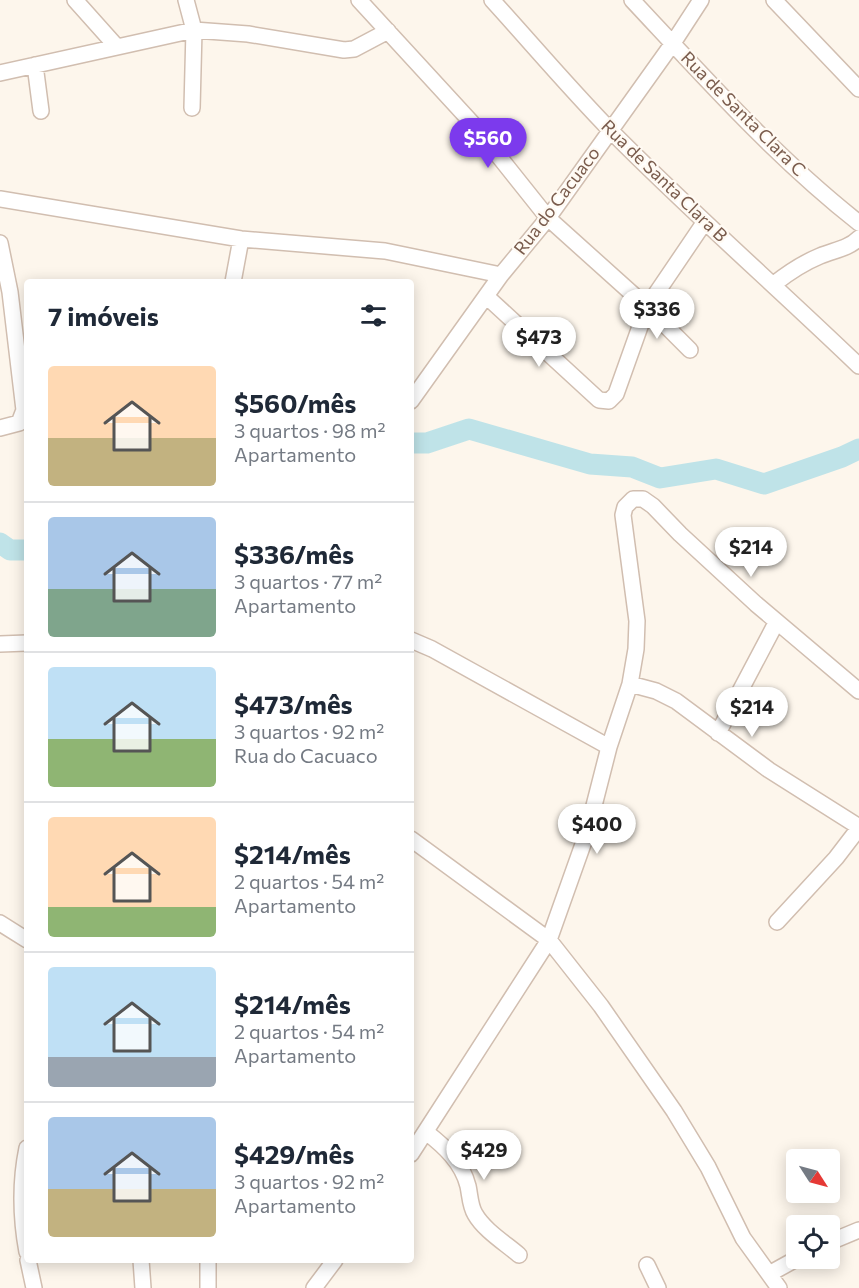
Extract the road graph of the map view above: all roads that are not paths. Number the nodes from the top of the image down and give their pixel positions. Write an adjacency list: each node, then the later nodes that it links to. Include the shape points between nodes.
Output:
1 (75, 0): 11 (street)
2 (186, 0): 8 (street)
3 (359, 0): 9 (street)
4 (492, 0): 17 (street, Rua de Santa Clara B)
5 (632, 0): 10 (street, Rua de Santa Clara C)
6 (701, 0): 10 (street, Rua do Cacuaco)
7 (774, 0): 14 (street)
8 (194, 30): 9 (street, via 248,34 344,50 354,49); 11 (street); 15 (street)
9 (388, 31): 19 (street, via 473,124)
10 (673, 43): 17 (street, Rua do Cacuaco); 21 (street, Rua de Santa Clara C, via 775,148)
11 (117, 46): 12 (street)
12 (34, 65): 13 (street); 16 (street)
13 (0, 73)
14 (859, 89)
15 (192, 108)
16 (41, 111)
17 (610, 130): 19 (street, Rua do Cacuaco); 20 (street, Rua de Santa Clara B)
18 (0, 199): 22 (street)
19 (548, 218): 25 (street, Rua do Cacuaco); 30 (street)
20 (704, 223): 27 (street, Rua de Santa Clara B); 30 (street)
21 (859, 223)
22 (241, 239): 25 (street, via 385,251); 26 (street)
23 (0, 243): 28 (street)
24 (857, 245): 27 (street, via 818,256)
25 (501, 275): 29 (street, Rua do Cacuaco)
26 (234, 279)
27 (774, 285): 32 (street, Rua de Santa Clara B)
28 (5, 294): 34 (street, via 24,410 18,423)
29 (486, 296): 30 (street, via 599,400 609,401 616,394); 33 (street, Rua do Cacuaco)
30 (647, 307): 31 (street)
31 (690, 350)
32 (859, 366)
33 (414, 397)
34 (0, 428)
35 (776, 623): 39 (street, via 653,506 643,499 633,499 623,515 637,621); 40 (street); 41 (street)
36 (414, 641): 42 (street)
37 (24, 643): 38 (street)
38 (0, 644)
39 (630, 684): 41 (street, via 667,696); 42 (street)
40 (859, 691)
41 (718, 734): 43 (street)
42 (609, 747): 48 (street, via 587,833)
43 (859, 827): 45 (street, via 836,858)
44 (414, 841): 48 (street)
45 (777, 921)
46 (0, 923): 47 (street)
47 (24, 938)
48 (549, 940): 49 (street); 62 (street, via 601,1006 674,1111 708,1167 743,1238)
49 (426, 1132): 50 (street); 55 (street, via 453,1156 467,1183 478,1220)
50 (414, 1150)
51 (24, 1173): 53 (street)
52 (859, 1230): 54 (street)
53 (24, 1233)
54 (840, 1238)
55 (519, 1255)
56 (29, 1263): 63 (street)
57 (141, 1263): 64 (street)
58 (208, 1263): 65 (street)
59 (333, 1263): 66 (street)
60 (647, 1265): 67 (street)
61 (786, 1265): 62 (street)
62 (769, 1274): 68 (street)
63 (34, 1288)
64 (144, 1288)
65 (208, 1288)
66 (314, 1288)
67 (658, 1288)
68 (779, 1288)

